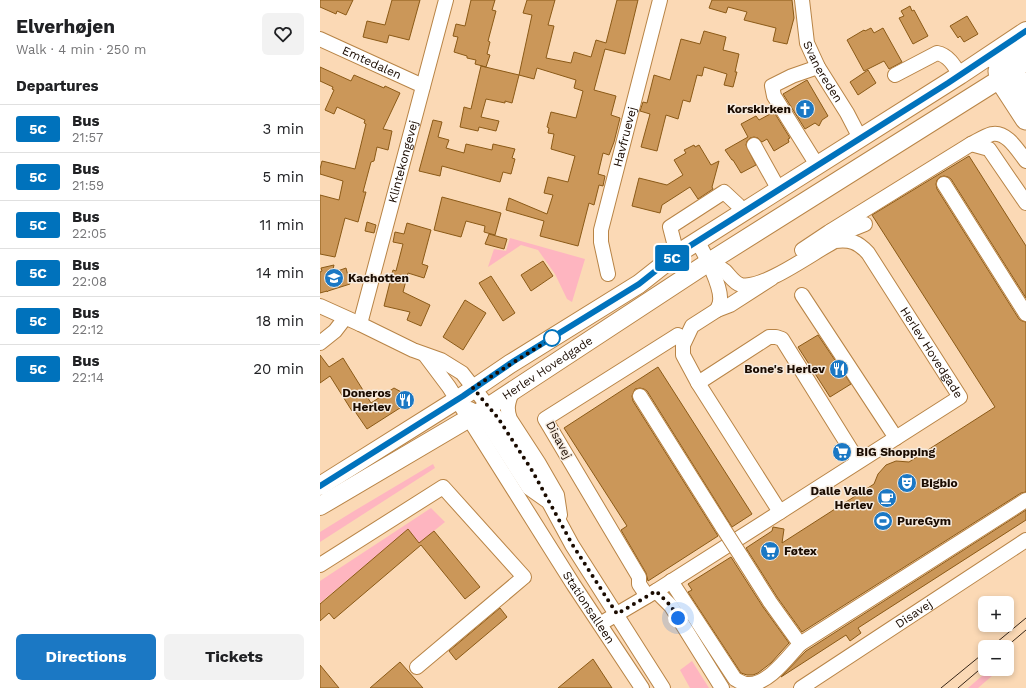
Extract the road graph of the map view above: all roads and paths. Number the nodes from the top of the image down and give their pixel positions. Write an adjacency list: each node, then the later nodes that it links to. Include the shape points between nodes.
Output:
1 (446, 0): 11 (street, Klintekongevej)
2 (660, 0): 28 (street, Havfruevej, via 601,230)
3 (802, 0): 8 (street, Svanereden, via 807,43)
4 (1026, 31): 7 (main road, Herlev Hovedgade)
5 (320, 39): 11 (street, Emtedalen)
6 (1026, 43): 7 (highway, via 1009,55)
7 (1006, 66): 9 (main road, Herlev Hovedgade); 12 (highway); 13 (highway); 27 (main road, Herlev Hovedgade)
8 (818, 67): 14 (street, Svanereden); 18 (street, via 772,86 774,96)
9 (960, 74): 10 (street, via 953,62 942,54 937,54); 14 (main road, Herlev Hovedgade)
10 (895, 75)
11 (423, 86): 36 (street, Klintekongevej)
12 (1026, 92)
13 (1026, 119)
14 (860, 138): 18 (main road, Herlev Hovedgade)
15 (971, 144): 17 (street, via 992,134 999,135 1009,140); 21 (street, via 989,149); 24 (street)
16 (754, 145): 20 (street)
17 (1026, 161)
18 (817, 165): 20 (main road, Herlev Hovedgade)
19 (944, 184): 34 (street)
20 (779, 190): 22 (main road, Herlev Hovedgade)
21 (1026, 204)
22 (743, 212): 25 (main road, Herlev Hovedgade); 26 (street, via 724,192 670,227)
23 (865, 224): 24 (street, via 850,230)
24 (829, 232): 30 (street)
25 (697, 241): 26 (main road, Herlev Hovedgade); 27 (street)
26 (677, 254): 43 (main road, Herlev Hovedgade, via 639,284 514,361)
27 (709, 262): 30 (street, Herlev Hovedgade, via 742,285); 33 (street, via 719,290 720,301); 41 (main road, Herlev Hovedgade)
28 (608, 274)
29 (772, 278): 30 (street, Herlev Hovedgade); 33 (street, via 730,305); 44 (street, Herlev Hovedgade, via 835,241 854,241 868,253 960,397)
30 (751, 284)
31 (802, 295): 44 (street)
32 (320, 306): 35 (street)
33 (717, 310): 40 (street, via 692,326 683,345 683,355)
34 (1026, 314)
35 (346, 318): 36 (street); 38 (street, via 335,332)
36 (360, 324): 39 (street)
37 (678, 335): 57 (street, Disavej, via 546,419 639,577 639,584)
38 (320, 342)
39 (428, 357): 43 (street, via 444,372); 43 (street, via 441,360 462,373)
40 (698, 383): 45 (street, via 769,337 782,339); 50 (street)
41 (512, 392): 43 (main road, Herlev Hovedgade); 51 (street, via 508,402 508,413 557,495)
42 (640, 396): 60 (street, bridge, via 770,602)
43 (467, 402): 46 (main road, Herlev Hovedgade); 47 (main road, via 429,429); 49 (main road, Herlev Hovedgade); 51 (street, Stationsalleen, via 486,421 529,488 550,502); 52 (street, Stationsalleen)
44 (896, 438): 45 (street, Herlev Hovedgade)
45 (858, 461): 50 (street, Herlev Hovedgade)
46 (320, 486)
47 (320, 496)
48 (1026, 500): 60 (street)
49 (320, 506)
50 (780, 512): 56 (street)
51 (561, 523): 54 (street, Stationsalleen)
52 (537, 526): 54 (street, Stationsalleen, via 545,523 555,524); 59 (street, Stationsalleen)
53 (1026, 540): 65 (street, Disavej)
54 (572, 544): 58 (street, Stationsalleen)
55 (320, 564): 61 (street, via 443,487 524,577)
56 (671, 581): 57 (street); 60 (street, via 736,679 746,684 756,683 774,673)
57 (651, 593): 58 (street); 64 (street, Disavej, via 671,606)
58 (617, 614): 59 (street); 63 (street, Stationsalleen)
59 (600, 624): 62 (street, Stationsalleen)
60 (800, 644)
61 (417, 667)
62 (642, 688)
63 (663, 688)
64 (722, 688)
65 (802, 688)

